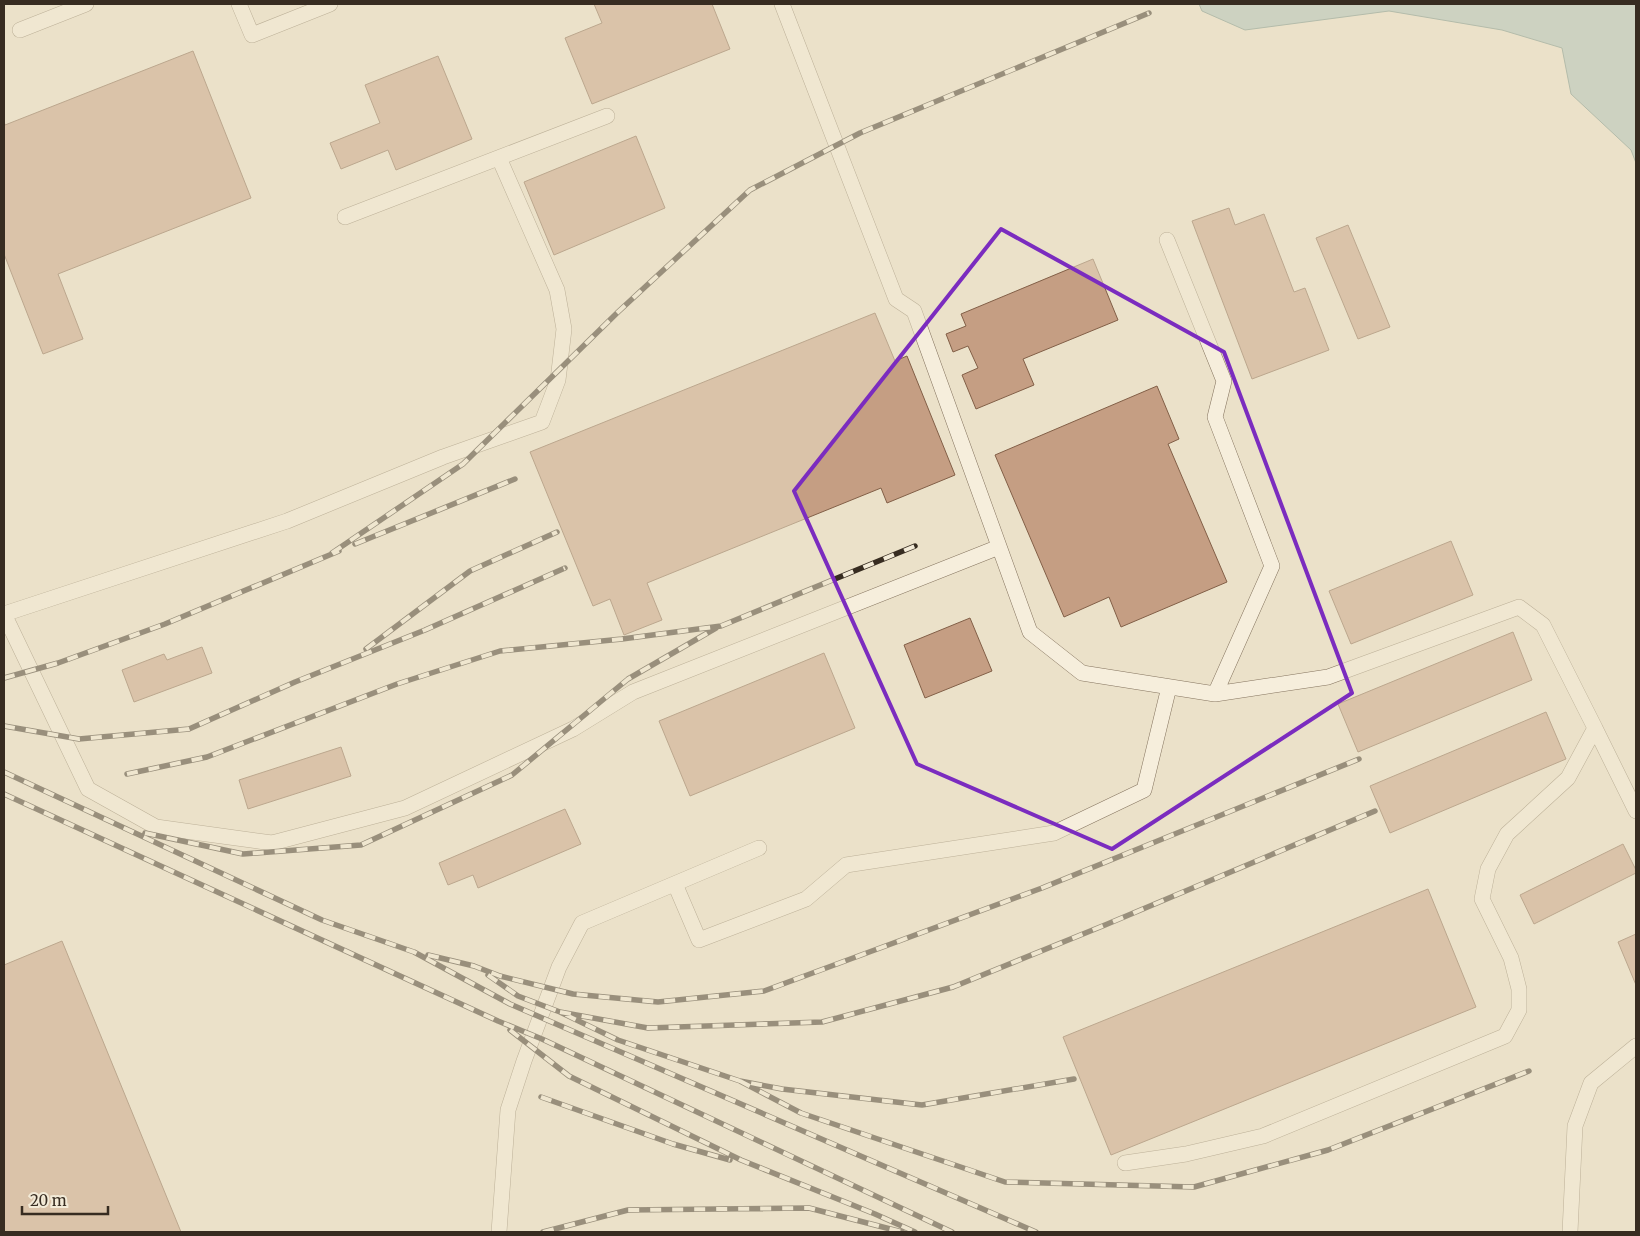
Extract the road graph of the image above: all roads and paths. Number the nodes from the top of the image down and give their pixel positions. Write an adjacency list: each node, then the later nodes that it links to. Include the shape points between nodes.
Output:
1 (86, 4): 5 (lane)
2 (239, 4): 3 (lane, via 252,35)
3 (330, 4)
4 (782, 4): 10 (lane, via 896,299 914,311)
5 (20, 30)
6 (607, 116): 7 (lane)
7 (499, 158): 8 (lane); 11 (lane, via 557,290 564,329 558,380 542,422 443,456 287,521)
8 (345, 217)
9 (1167, 240): 13 (lane, via 1224,381 1215,417 1272,566)
10 (999, 547): 11 (lane, via 633,692 573,729 405,808 272,843 156,827 88,789); 12 (lane, via 1030,632 1082,673)
11 (4, 614)
12 (1169, 687): 13 (lane); 17 (lane, via 1144,790 1054,833 846,866 806,899 699,940)
13 (1215, 694): 14 (lane, via 1328,677 1519,607 1543,625)
14 (1595, 728): 15 (lane); 19 (lane, via 1568,778 1507,834 1488,869 1482,899 1511,958 1519,989 1519,1010 1505,1036 1263,1136 1186,1154)
15 (1636, 811)
16 (760, 848): 17 (lane)
17 (675, 884): 20 (lane, via 582,923 559,967 508,1110)
18 (1636, 1046): 21 (lane, via 1591,1083 1575,1126)
19 (1125, 1163)
20 (499, 1232)
21 (1570, 1232)

